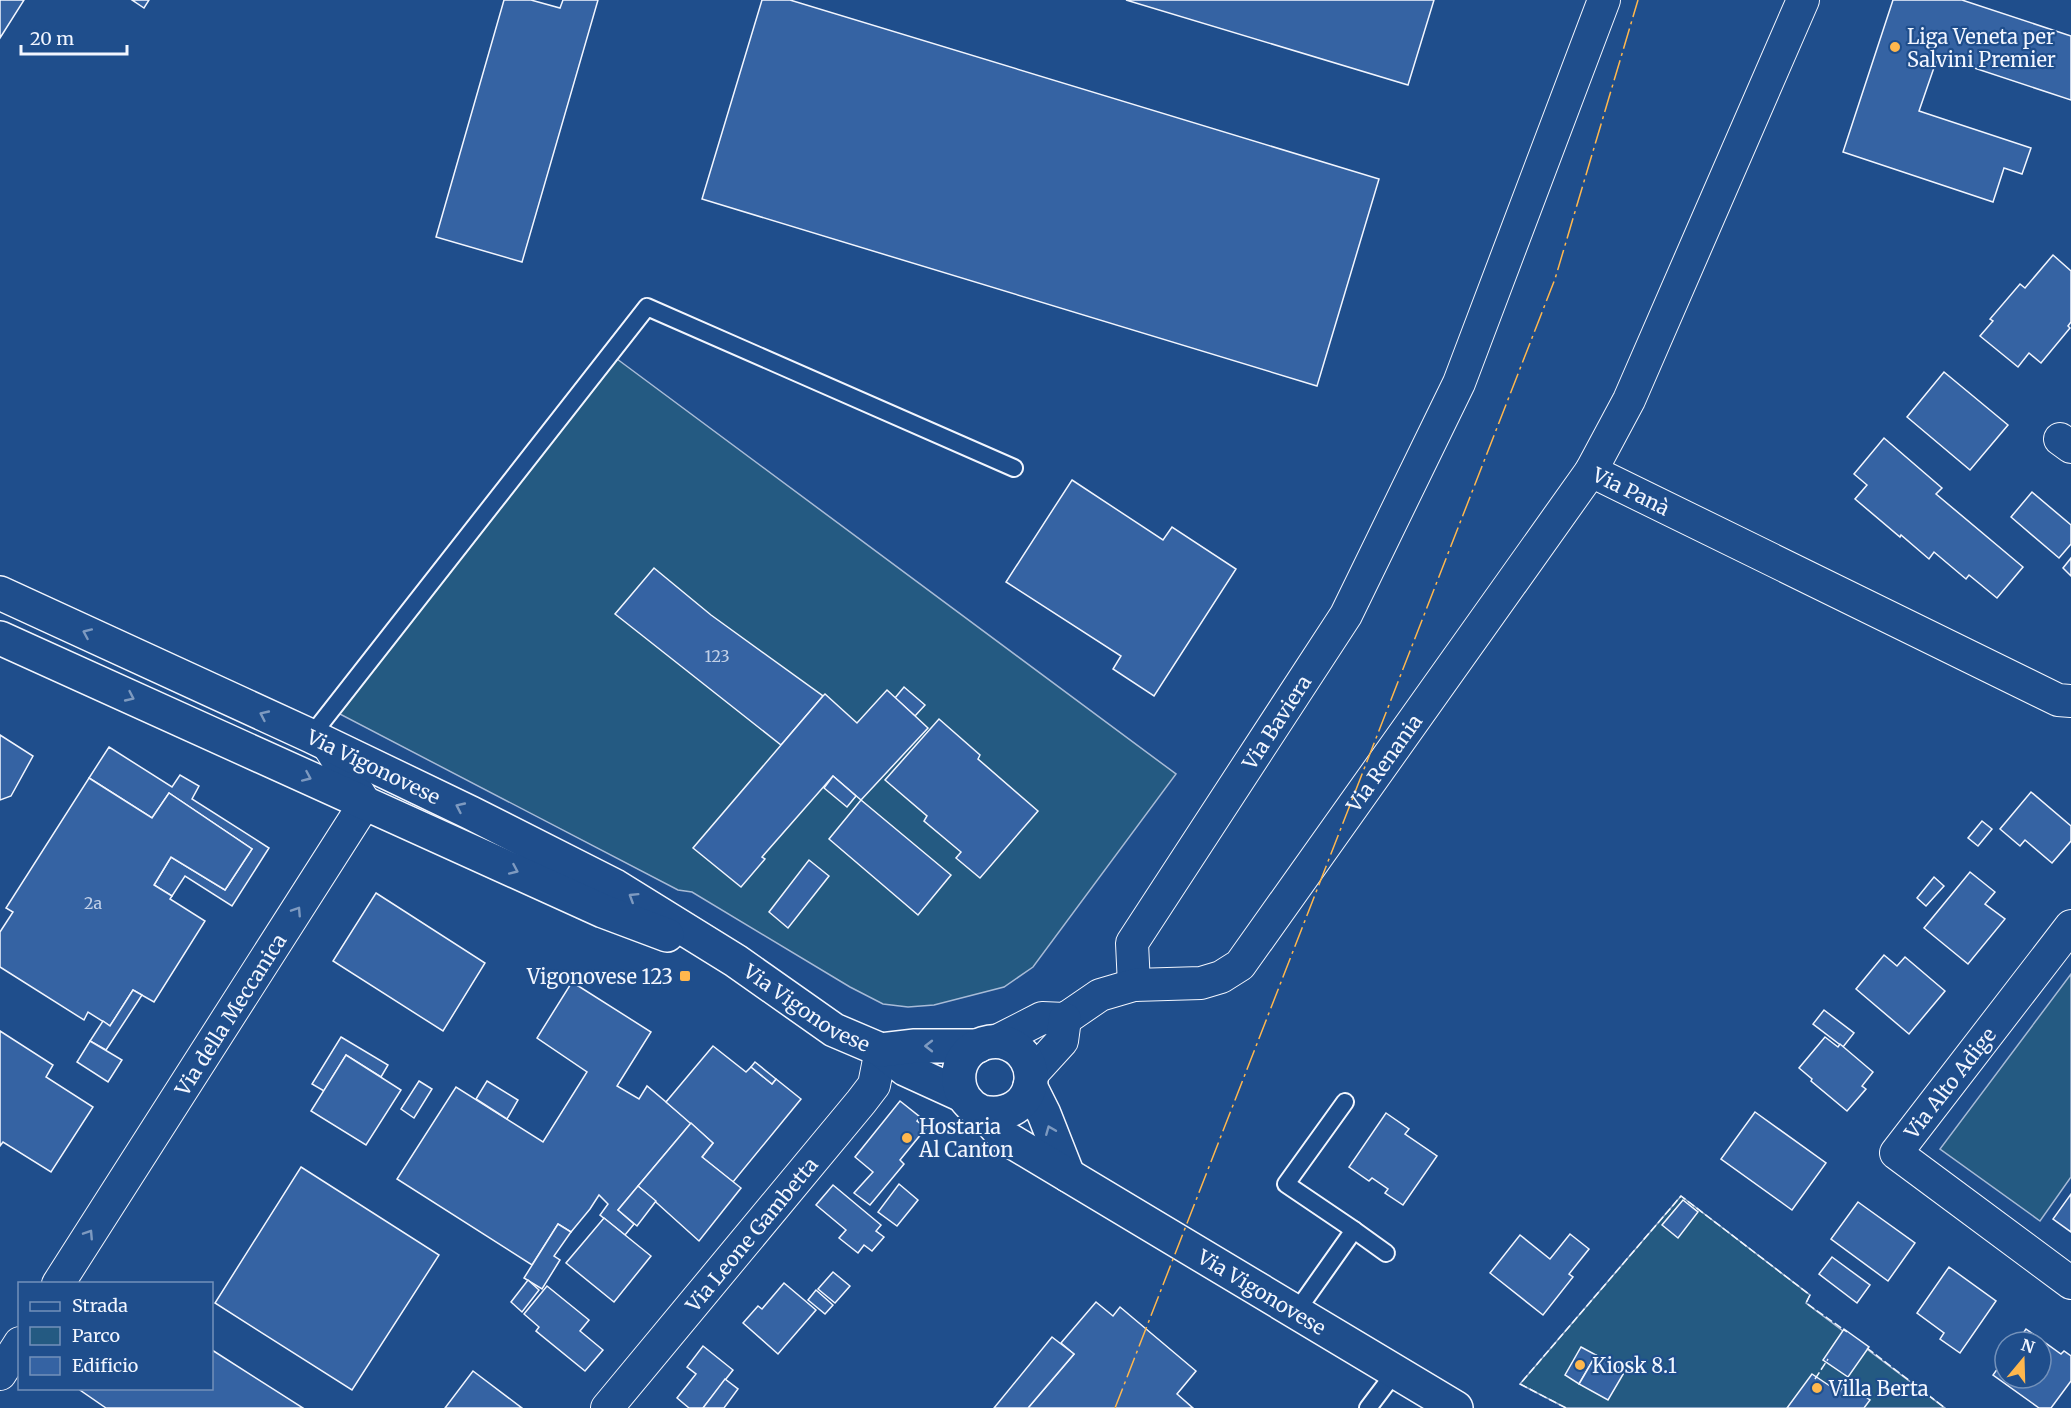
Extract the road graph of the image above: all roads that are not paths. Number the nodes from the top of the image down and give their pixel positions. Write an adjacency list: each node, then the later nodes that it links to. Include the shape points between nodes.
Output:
1 (1604, 0): 12 (street, Via Baviera, via 1458,384 1346,615 1132,943)
2 (1803, 0): 4 (street, Via Panà, via 1629,400)
3 (1014, 468): 8 (lane, via 647,307)
4 (1591, 471): 7 (street, Via Panà, via 2058,700); 12 (street, Via Renania, via 1240,965 1201,983)
5 (0, 593): 8 (main road, Via Vigonovese, one-way to 5)
6 (0, 638): 9 (main road, Via Vigonovese, one-way to 9)
7 (2071, 701)
8 (320, 741): 9 (street); 11 (main road, Via Vigonovese, one-way to 8, via 615,886)
9 (365, 803): 11 (main road, Via Vigonovese, one-way to 11, via 603,911); 22 (street, Via della Meccanica, one-way to 9)
10 (2071, 926): 23 (street, Via Alto Adige, via 1896,1153)
11 (736, 961): 15 (main road, Via Vigonovese, via 834,1030)
12 (1134, 985): 13 (street, via 1100,995)
13 (1065, 1019): 14 (street, via 1042,1018); 16 (street, via 1062,1041)
14 (987, 1044): 15 (main road, Via Vigonovese, one-way to 15); 16 (main road, Via Vigonovese, via 1015,1048 1029,1064); 18 (main road, via 969,1051 959,1071 958,1081)
15 (881, 1050): 18 (main road, Via Vigonovese, via 905,1069); 28 (street, Via Leone Gambetta, via 874,1085 861,1102)
16 (1031, 1081): 18 (main road, Via Vigonovese, via 1026,1098 1008,1112 995,1115); 19 (main road, Via Vigonovese, one-way to 16)
17 (1344, 1102): 20 (lane, via 1286,1184)
18 (972, 1103): 19 (main road, Via Vigonovese, via 1006,1138)
19 (1068, 1175): 24 (main road, Via Vigonovese)
20 (1354, 1230): 21 (lane); 24 (lane)
21 (1386, 1252)
22 (59, 1282)
23 (2071, 1283)
24 (1296, 1312): 26 (main road, Via Vigonovese)
25 (18, 1346): 27 (street)
26 (1396, 1371): 29 (lane); 30 (main road, Via Vigonovese)
27 (0, 1374)
28 (607, 1408)
29 (1368, 1408)
30 (1456, 1408)

